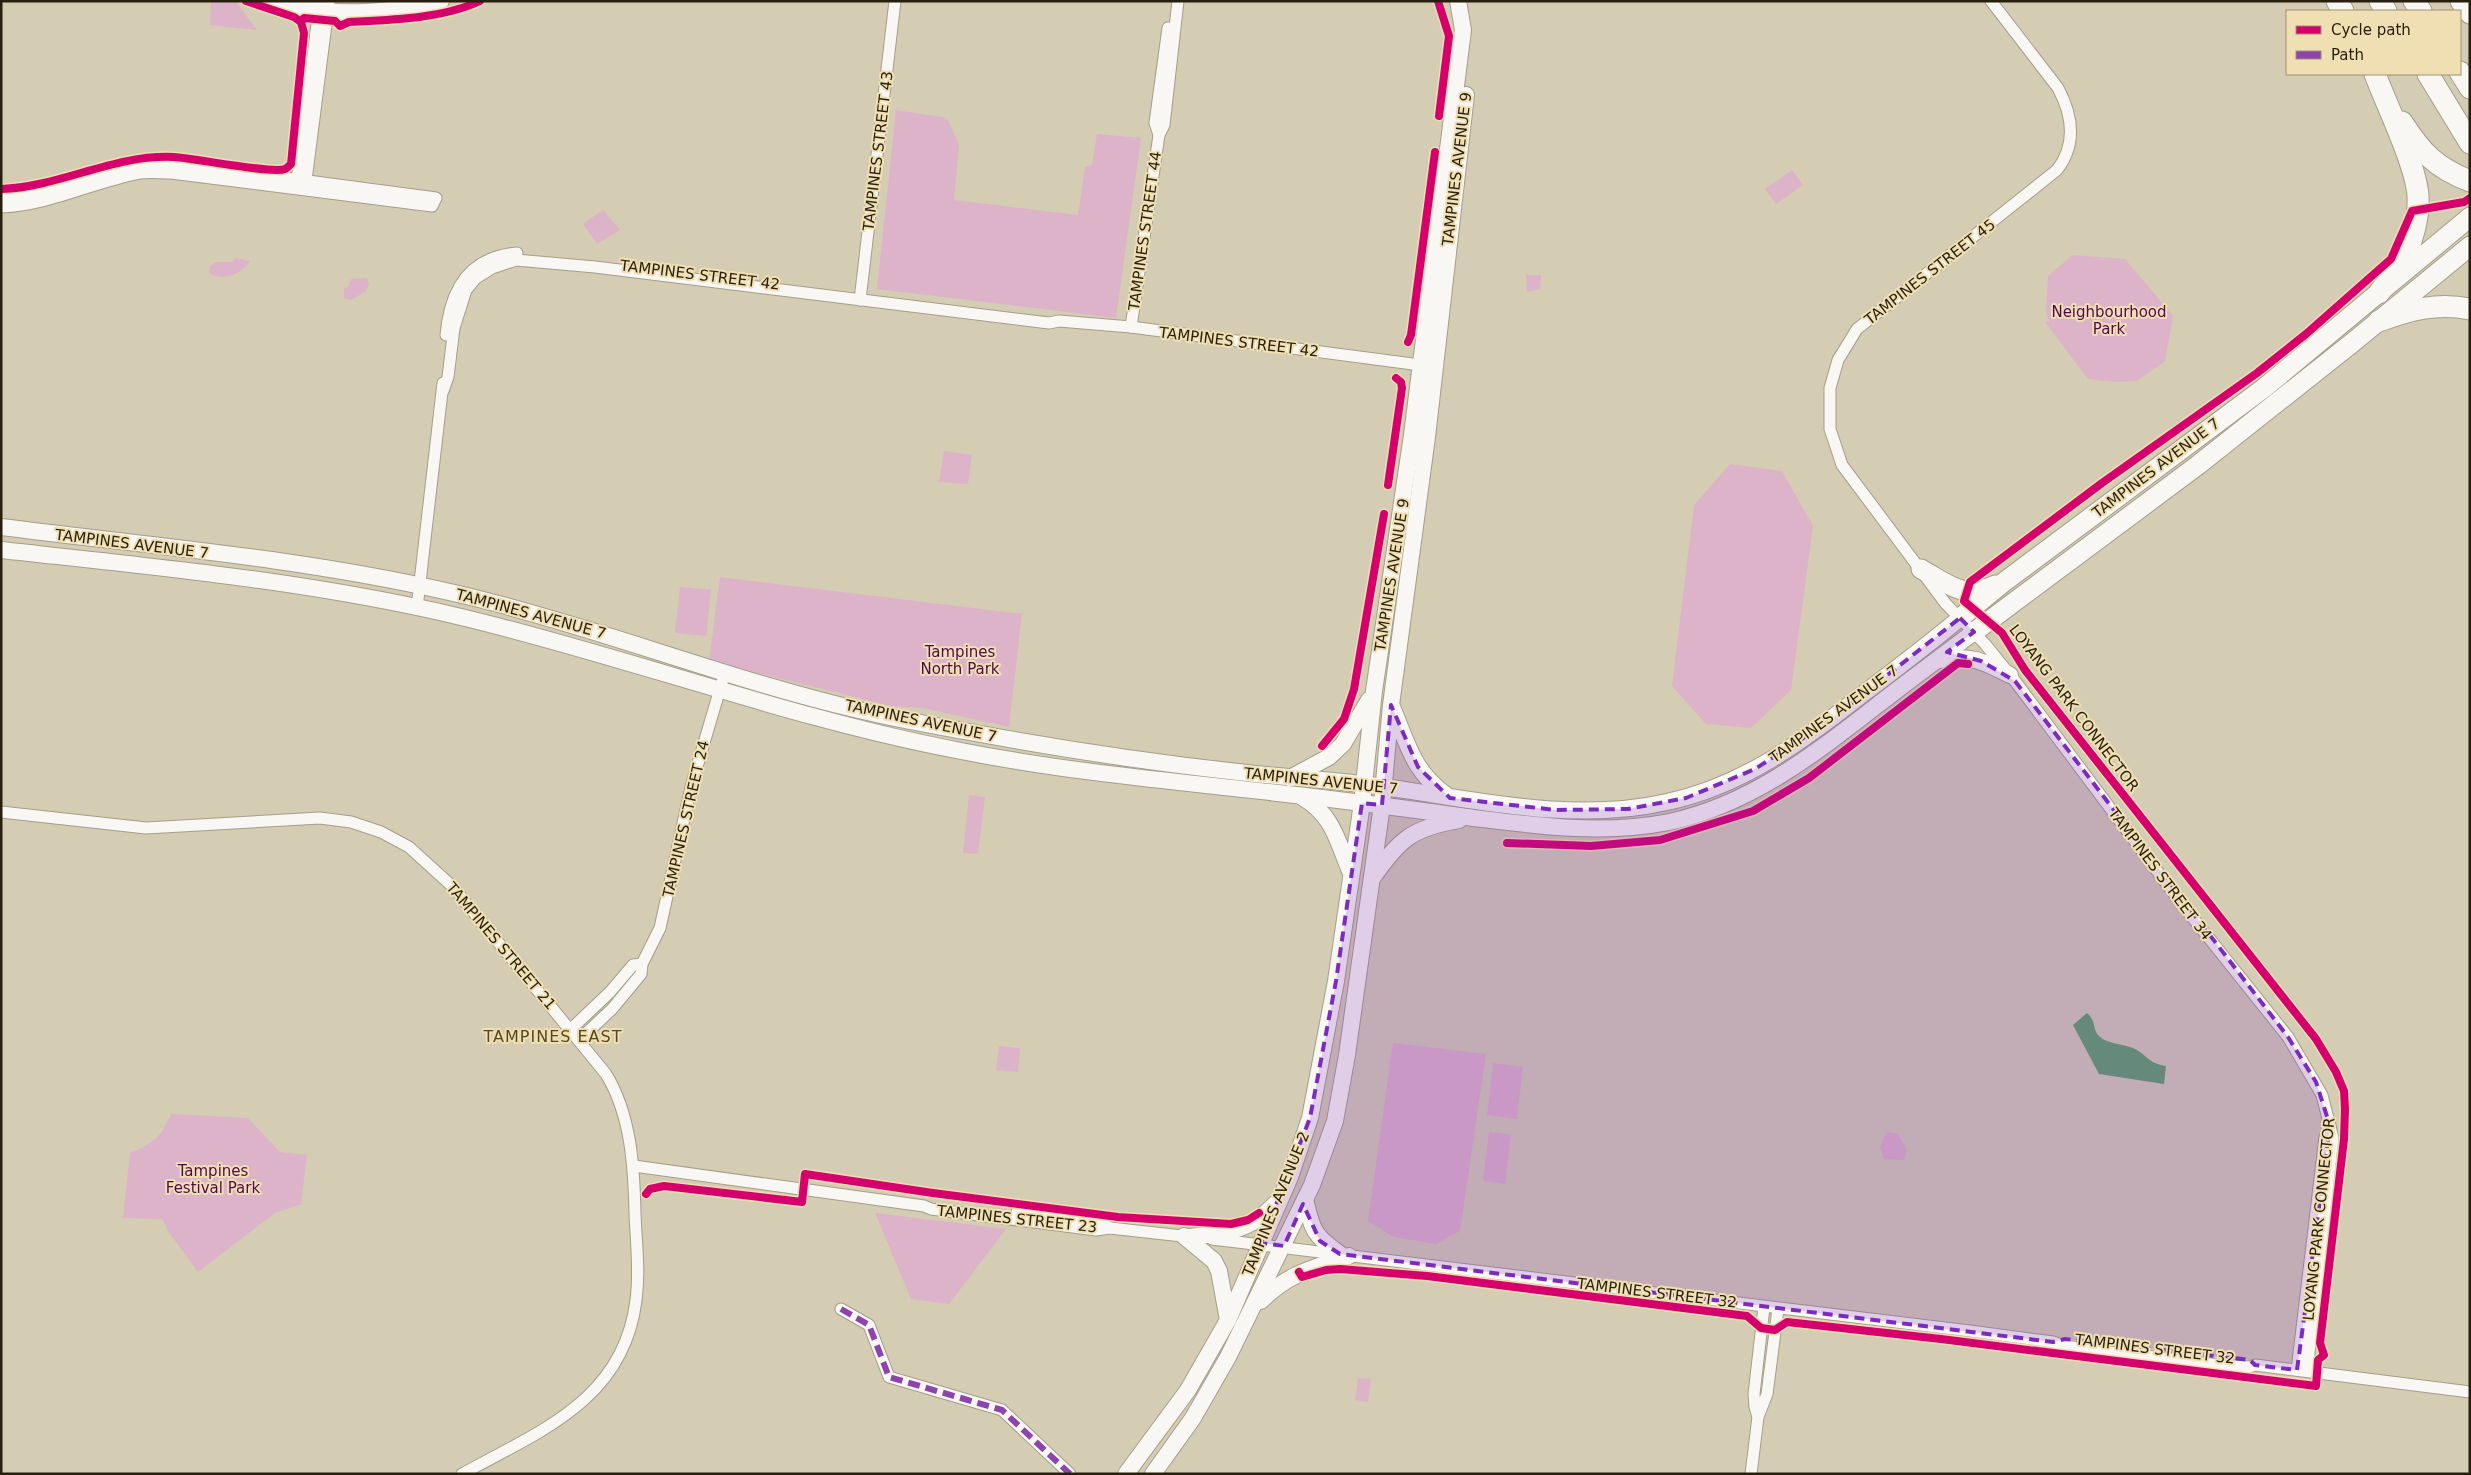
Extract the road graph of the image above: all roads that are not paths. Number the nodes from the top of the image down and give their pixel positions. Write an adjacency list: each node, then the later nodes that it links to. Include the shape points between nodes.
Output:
1 (276, 1): 10 (main road)
2 (441, 1): 10 (main road, via 378,12)
3 (895, 1): 27 (street, TAMPINES STREET 43)
4 (1172, 1): 17 (street, TAMPINES STREET 44, via 1155,124)
5 (1178, 1): 17 (street, TAMPINES STREET 44, via 1164,125)
6 (1458, 1): 31 (main road, TAMPINES AVENUE 9, via 1463,30)
7 (1469, 1): 31 (main road, TAMPINES AVENUE 9, via 1474,35)
8 (1991, 1): 34 (street, TAMPINES STREET 45, via 2058,88 2065,103 2071,135 2064,160 2057,170 2015,205 1858,327 1838,360 1830,388 1830,429 1840,461)
9 (2461, 1): 11 (highway)
10 (324, 6): 21 (street)
11 (2470, 13)
12 (2461, 74): 16 (highway)
13 (2376, 75): 26 (highway, via 2418,194 2411,241 2403,259)
14 (2377, 75): 20 (highway, via 2402,124 2427,157 2450,173)
15 (2429, 75): 18 (highway)
16 (2470, 88)
17 (1159, 135): 30 (street, TAMPINES STREET 44)
18 (2470, 143)
19 (115, 175): 21 (street, via 171,173); 22 (street); 23 (street, via 56,199)
20 (2470, 180)
21 (301, 185): 21 (street, via 436,198 436,201 432,206)
22 (1, 199)
23 (1, 207)
24 (2470, 216): 26 (main road, TAMPINES AVENUE 7)
25 (2470, 246): 29 (main road, TAMPINES AVENUE 7)
26 (2379, 293): 35 (main road, TAMPINES AVENUE 7, via 2264,388)
27 (860, 298): 30 (street, TAMPINES STREET 42); 36 (street, TAMPINES STREET 42, via 530,254 498,256 471,271 455,293 446,327 443,391)
28 (2470, 309): 29 (highway, via 2414,308)
29 (2379, 321): 39 (main road, TAMPINES AVENUE 7, via 2198,465)
30 (1131, 327): 31 (street, TAMPINES STREET 42)
31 (1427, 366): 44 (main road, TAMPINES AVENUE 9); 45 (main road, TAMPINES AVENUE 9)
32 (1, 528): 36 (main road, TAMPINES AVENUE 7, via 284,562)
33 (1, 550): 37 (main road, TAMPINES AVENUE 7, via 227,575)
34 (1921, 569): 35 (main road, via 1957,590 1986,590); 38 (street, TAMPINES STREET 45)
35 (2004, 582): 38 (main road, TAMPINES AVENUE 7)
36 (421, 586): 37 (street, TAMPINES STREET 42); 41 (main road, TAMPINES AVENUE 7, via 641,644)
37 (417, 608): 43 (main road, TAMPINES AVENUE 7, via 517,631)
38 (1960, 618): 39 (street, TAMPINES STREET 45); 50 (main road, TAMPINES AVENUE 7, via 1794,745 1755,770 1700,793 1661,804 1596,811 1556,810)
39 (1974, 632): 40 (main road, TAMPINES AVENUE 7); 42 (street, TAMPINES STREET 34)
40 (1935, 661): 42 (main road, via 1965,656 1981,660); 54 (main road, TAMPINES AVENUE 7, via 1802,763 1741,798 1709,811 1628,829 1548,828)
41 (725, 672): 43 (street, TAMPINES STREET 24); 46 (main road, TAMPINES AVENUE 7, via 863,711 1052,748)
42 (2010, 675): 72 (street, TAMPINES STREET 34, via 2181,904 2288,1037 2316,1082 2333,1138 2324,1180)
43 (720, 690): 49 (main road, TAMPINES AVENUE 7, via 858,728 961,751 1119,777); 57 (street, TAMPINES STREET 24, via 692,787 660,928)
44 (1374, 691): 46 (main road, via 1344,744 1329,757); 47 (main road, TAMPINES AVENUE 9)
45 (1391, 705): 48 (main road, TAMPINES AVENUE 9); 50 (main road, via 1418,767 1430,783)
46 (1290, 778): 47 (main road, TAMPINES AVENUE 7)
47 (1364, 784): 48 (main road, TAMPINES AVENUE 7); 51 (main road, TAMPINES AVENUE 2)
48 (1384, 787): 50 (main road, TAMPINES AVENUE 7); 52 (main road, TAMPINES AVENUE 2)
49 (1300, 796): 51 (main road, TAMPINES AVENUE 7); 55 (main road, via 1322,810 1341,843)
50 (1450, 798)
51 (1362, 803): 52 (main road, TAMPINES AVENUE 7); 55 (main road, TAMPINES AVENUE 2)
52 (1382, 805): 54 (main road, TAMPINES AVENUE 7); 56 (main road, TAMPINES AVENUE 2)
53 (1, 812): 58 (street, TAMPINES STREET 21, via 146,828 320,818 351,822 381,832 409,847 453,887)
54 (1474, 818): 56 (main road, via 1421,828 1402,842)
55 (1350, 873): 61 (main road, TAMPINES AVENUE 2, via 1336,981 1310,1118)
56 (1372, 879): 62 (main road, TAMPINES AVENUE 2, via 1348,1055 1335,1121)
57 (642, 964): 58 (street, via 633,964 610,992); 59 (street, TAMPINES STREET 24, via 641,974 632,985)
58 (571, 1029): 59 (street, TAMPINES STREET 21)
59 (579, 1040): 60 (street, TAMPINES STREET 21, via 606,1074 619,1097)
60 (634, 1166): 63 (street, TAMPINES STREET 23, via 924,1206 932,1203 1046,1219 1096,1230 1110,1228); 76 (street, TAMPINES STREET 21, via 636,1300 632,1324 619,1356 600,1386 568,1413)
61 (1280, 1199): 63 (main road, via 1263,1217 1248,1226 1224,1233); 64 (main road, TAMPINES AVENUE 2)
62 (1305, 1199): 65 (main road, TAMPINES AVENUE 2); 66 (main road, via 1320,1241)
63 (1186, 1236): 64 (street, TAMPINES STREET 23); 71 (main road, via 1214,1261)
64 (1261, 1243): 65 (street, TAMPINES STREET 32); 71 (main road, TAMPINES AVENUE 2)
65 (1284, 1246): 66 (street, TAMPINES STREET 32); 70 (main road, TAMPINES AVENUE 2)
66 (1344, 1255): 67 (street, TAMPINES STREET 32); 70 (main road, via 1299,1272 1270,1292)
67 (1764, 1307): 69 (street, TAMPINES STREET 32); 74 (street, via 1754,1394)
68 (841, 1309): 78 (street, via 869,1325 890,1377 1002,1410)
69 (1778, 1309): 72 (street, TAMPINES STREET 32, via 2053,1342 2065,1339 2248,1360 2255,1364); 74 (street, via 1767,1394)
70 (1251, 1312): 75 (main road, TAMPINES AVENUE 2, via 1206,1395)
71 (1228, 1320): 79 (main road, TAMPINES AVENUE 2, via 1188,1390)
72 (2302, 1370): 73 (street, TAMPINES STREET 32)
73 (2470, 1392)
74 (1758, 1417): 82 (street)
75 (1166, 1458): 80 (main road, TAMPINES AVENUE 2); 81 (main road)
76 (479, 1470): 77 (street, TAMPINES STREET 21)
77 (462, 1474)
78 (1070, 1474)
79 (1126, 1474)
80 (1153, 1474)
81 (1161, 1474)
82 (1751, 1474)

